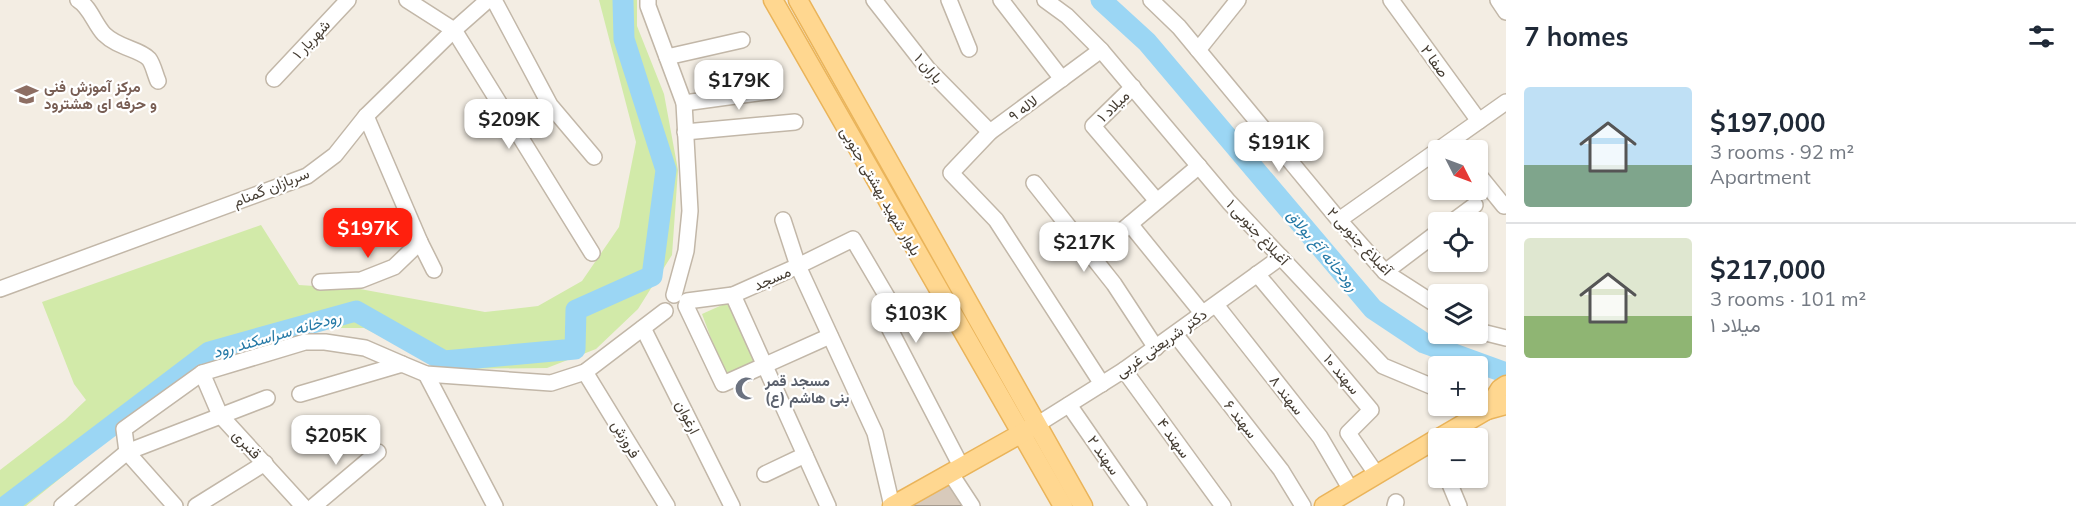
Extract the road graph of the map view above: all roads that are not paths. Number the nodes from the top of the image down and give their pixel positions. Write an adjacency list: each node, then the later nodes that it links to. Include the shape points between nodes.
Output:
1 (78, 0): 26 (street, via 116,44 150,60)
2 (348, 0): 24 (street, شهریار ۱)
3 (407, 0): 18 (street)
4 (488, 0): 18 (street, سربازان گمنام)
5 (494, 0): 37 (street, via 550,105)
6 (648, 0): 23 (street)
7 (773, 0): 89 (main road, بلوار شهید بهشتی جنوبی)
8 (798, 0): 87 (main road, بلوار شهید بهشتی جنوبی)
9 (874, 0): 35 (street, باران ۱, via 928,69)
10 (949, 0): 20 (street)
11 (1001, 0): 25 (street)
12 (1045, 0): 21 (street, آغبلاغ جنوبی ۱, via 1067,15)
13 (1151, 0): 22 (street, آغبلاغ جنوبی ۲)
14 (1238, 0): 22 (street)
15 (1391, 0): 32 (street, صفا ۲)
16 (1498, 0): 17 (street)
17 (1506, 12)
18 (454, 30): 31 (street, سربازان گمنام); 51 (street)
19 (742, 40): 23 (street)
20 (969, 49)
21 (1101, 50): 25 (street, لاله ۹); 27 (street, آغبلاغ جنوبی ۱)
22 (1198, 50): 47 (street, آغبلاغ جنوبی ۲)
23 (667, 57): 30 (street)
24 (274, 79)
25 (1062, 79): 35 (street, لاله ۹)
26 (158, 81)
27 (1133, 87): 39 (street, آغبلاغ جنوبی ۱); 42 (street, میلاد ۱, via 1093,126)
28 (773, 91): 30 (street)
29 (1506, 102): 32 (street)
30 (684, 103): 34 (street)
31 (366, 116): 50 (street); 59 (street, سربازان گمنام, via 335,155 307,176)
32 (1479, 121): 36 (street)
33 (795, 122): 34 (street)
34 (685, 132): 62 (street, via 690,211)
35 (990, 132): 76 (street, لاله ۹, via 951,173 996,220)
36 (1460, 140)
37 (594, 157)
38 (1428, 163): 47 (street)
39 (1199, 166): 42 (street); 53 (street, آغبلاغ جنوبی ۱)
40 (1034, 183): 52 (street)
41 (1488, 186): 44 (street)
42 (1157, 201): 48 (street)
43 (1475, 205): 45 (street)
44 (1504, 206)
45 (1466, 212)
46 (783, 220): 54 (street)
47 (1339, 220): 56 (street, آغبلاغ جنوبی ۲)
48 (1130, 224): 52 (street); 63 (street, سهند ۸)
49 (1428, 240): 56 (street)
50 (420, 242): 55 (street); 58 (street, via 394,267 362,280)
51 (592, 253)
52 (1092, 256): 69 (street)
53 (1281, 257): 57 (street, دکتر شریعتی غربی); 77 (street, آغبلاغ جنوبی ۱, via 1383,366)
54 (798, 267): 60 (street, مسجد); 67 (street); 95 (street, مسجد, via 853,238 893,307 882,314)
55 (434, 270)
56 (1385, 272): 61 (street, آغبلاغ جنوبی ۲)
57 (1257, 274): 63 (street, دکتر شریعتی غربی); 97 (street, سهند ۱۰, via 1371,410 1348,433)
58 (320, 282)
59 (0, 289)
60 (732, 295): 62 (street, مسجد); 71 (street)
61 (1428, 300)
62 (682, 301): 64 (street, via 665,301 665,311); 71 (street, via 723,384)
63 (1209, 309): 65 (street, دکتر شریعتی غربی); 99 (street, سهند ۸, via 1320,437)
64 (643, 328): 73 (street); 107 (street, ارغوان)
65 (1175, 334): 69 (street, دکتر شریعتی غربی); 115 (street, سهند ۶, via 1281,470)
66 (1488, 334): 68 (street)
67 (830, 336): 71 (street); 109 (street, via 875,433)
68 (1506, 339)
69 (1156, 348): 72 (street, دکتر شریعتی غربی)
70 (402, 364): 74 (street, via 365,348 305,342); 75 (street); 79 (street)
71 (764, 366): 93 (street)
72 (1124, 370): 76 (street, دکتر شریعتی غربی); 114 (street, سهند ۴)
73 (585, 372): 75 (street, via 551,383); 106 (street, فروزش)
74 (202, 374): 84 (street, قنبری); 91 (street, via 124,429)
75 (426, 374): 105 (street)
76 (1102, 384): 82 (street, دکتر شریعتی غربی)
77 (1428, 385)
78 (1504, 393): 81 (main road)
79 (300, 394)
80 (267, 398): 84 (street)
81 (1488, 403)
82 (1069, 405): 87 (street, دکتر شریعتی غربی); 113 (street, سهند ۲)
83 (1488, 409): 85 (street)
84 (220, 415): 91 (street); 94 (street, قنبری)
85 (1506, 415)
86 (1470, 416): 88 (main road)
87 (1038, 424): 89 (main road); 112 (main road, بلوار شهید بهشتی جنوبی)
88 (1456, 428)
89 (1021, 434): 95 (main road); 111 (main road, بلوار شهید بهشتی جنوبی)
90 (1428, 449): 97 (main road)
91 (127, 452): 100 (street); 101 (street)
92 (378, 452): 104 (street)
93 (805, 455): 96 (street); 108 (street)
94 (265, 464): 102 (street); 103 (street, قنبری)
95 (956, 471): 109 (main road); 110 (street)
96 (765, 474)
97 (1377, 475): 99 (main road)
98 (1452, 488): 117 (street)
99 (1351, 490): 116 (main road)
100 (62, 506)
101 (175, 506)
102 (196, 506)
103 (303, 506)
104 (314, 506)
105 (495, 506)
106 (667, 506)
107 (732, 506)
108 (828, 506)
109 (892, 506)
110 (972, 506)
111 (1063, 506)
112 (1083, 506)
113 (1139, 506)
114 (1223, 506)
115 (1303, 506)
116 (1324, 506)
117 (1459, 506)

